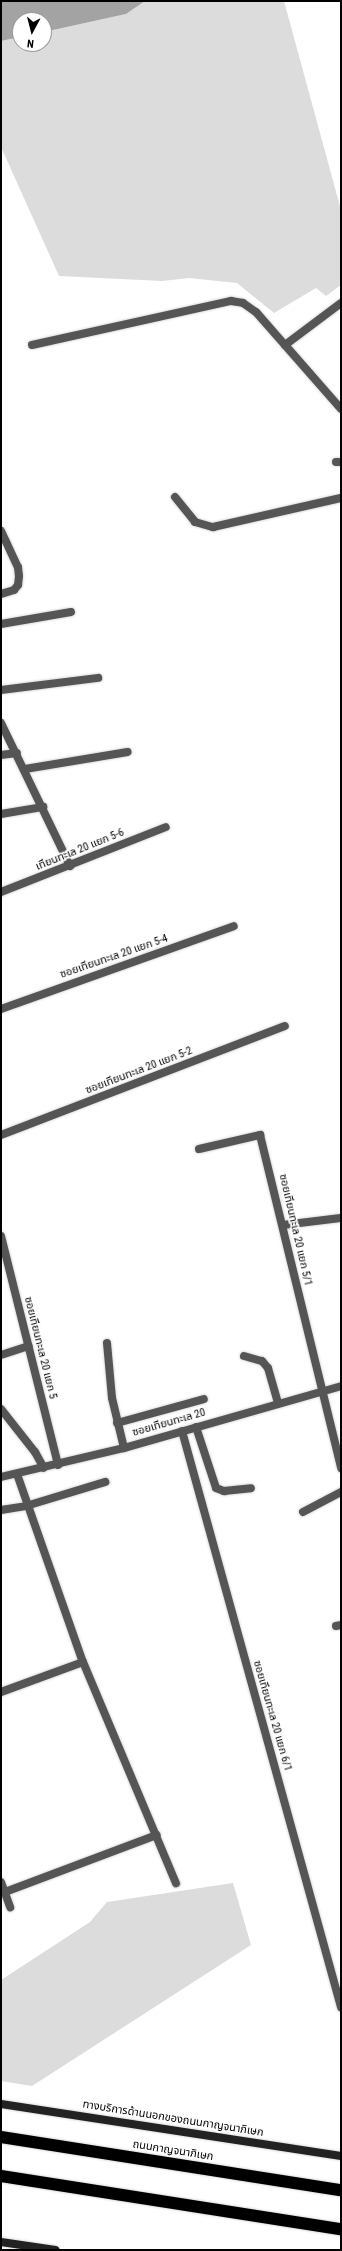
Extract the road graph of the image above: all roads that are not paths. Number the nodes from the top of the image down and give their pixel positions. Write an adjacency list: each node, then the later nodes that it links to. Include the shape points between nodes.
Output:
1 (341, 303): 2 (street)
2 (285, 345): 3 (street, via 256,312 243,303 231,301); 4 (street)
3 (32, 346)
4 (341, 409)
5 (175, 497): 6 (street, via 195,522 214,527)
6 (341, 498)
7 (1, 531): 8 (street, via 18,567 19,576 14,590)
8 (1, 594)
9 (71, 612): 10 (street)
10 (1, 624)
11 (98, 678): 12 (street)
12 (1, 690)
13 (1, 723): 15 (street)
14 (128, 752): 17 (street)
15 (17, 753): 16 (street); 17 (street)
16 (1, 755)
17 (24, 768): 18 (street)
18 (43, 807): 19 (street); 21 (street)
19 (1, 814)
20 (166, 827): 21 (street, เทียนทะเล 20 แยก 5-6)
21 (70, 866): 22 (street, เทียนทะเล 20 แยก 5-6)
22 (1, 892)
23 (234, 926): 24 (street, ซอยเทียนทะเล 20 แยก 5-4)
24 (1, 1010)
25 (285, 1026): 26 (street, ซอยเทียนทะเล 20 แยก 5-2)
26 (1, 1136)
27 (199, 1149): 29 (street, ซอยเทียนทะเล 20 แยก 5/1, via 260,1135)
28 (341, 1218): 29 (street)
29 (283, 1225): 37 (street, ซอยเทียนทะเล 20 แยก 5/1)
30 (1, 1236): 31 (street, ซอยเทียนทะเล 20 แยก 5)
31 (2, 1247): 33 (street, ซอยเทียนทะเล 20 แยก 5)
32 (107, 1343): 41 (street)
33 (28, 1346): 34 (street); 45 (street, ซอยเทียนทะเล 20 แยก 5)
34 (1, 1355)
35 (244, 1356): 39 (street, via 262,1360 268,1368)
36 (341, 1386): 37 (street, ซอยเทียนทะเล 20)
37 (321, 1392): 39 (street, ซอยเทียนทะเล 20); 47 (street, ซอยเทียนทะเล 20 แยก 5/1)
38 (204, 1399): 41 (street)
39 (278, 1404): 42 (street, ซอยเทียนทะเล 20)
40 (1, 1409): 46 (street, via 36,1452)
41 (117, 1422): 44 (street)
42 (196, 1427): 43 (street, ซอยเทียนทะเล 20); 51 (street, via 216,1488 224,1491)
43 (182, 1431): 44 (street, ซอยเทียนทะเล 20); 63 (street, ซอยเทียนทะเล 20 แยก 6/1)
44 (124, 1448): 45 (street, ซอยเทียนทะเล 20)
45 (58, 1465): 46 (street, ซอยเทียนทะเล 20)
46 (44, 1468): 48 (street, ซอยเทียนทะเล 20)
47 (341, 1468)
48 (17, 1474): 49 (street, ซอยเทียนทะเล 20); 53 (street)
49 (1, 1477)
50 (104, 1482): 53 (street)
51 (251, 1488)
52 (341, 1492): 55 (street)
53 (26, 1506): 54 (street); 56 (street)
54 (1, 1510)
55 (303, 1512)
56 (83, 1662): 57 (street); 58 (street)
57 (1, 1692)
58 (157, 1835): 60 (street); 61 (street)
59 (1, 1882): 61 (street)
60 (176, 1883)
61 (5, 1892): 62 (street)
62 (10, 1907)
63 (341, 2006)
64 (1, 2104): 66 (main road, ทางบริการด้านนอกของถนนกาญจนาภิเษก)
65 (1, 2137): 68 (highway, ถนนกาญจนาภิเษก)
66 (341, 2156)
67 (1, 2176): 69 (highway)
68 (341, 2190)
69 (341, 2230)
70 (1, 2242): 71 (main road)
71 (55, 2250)

